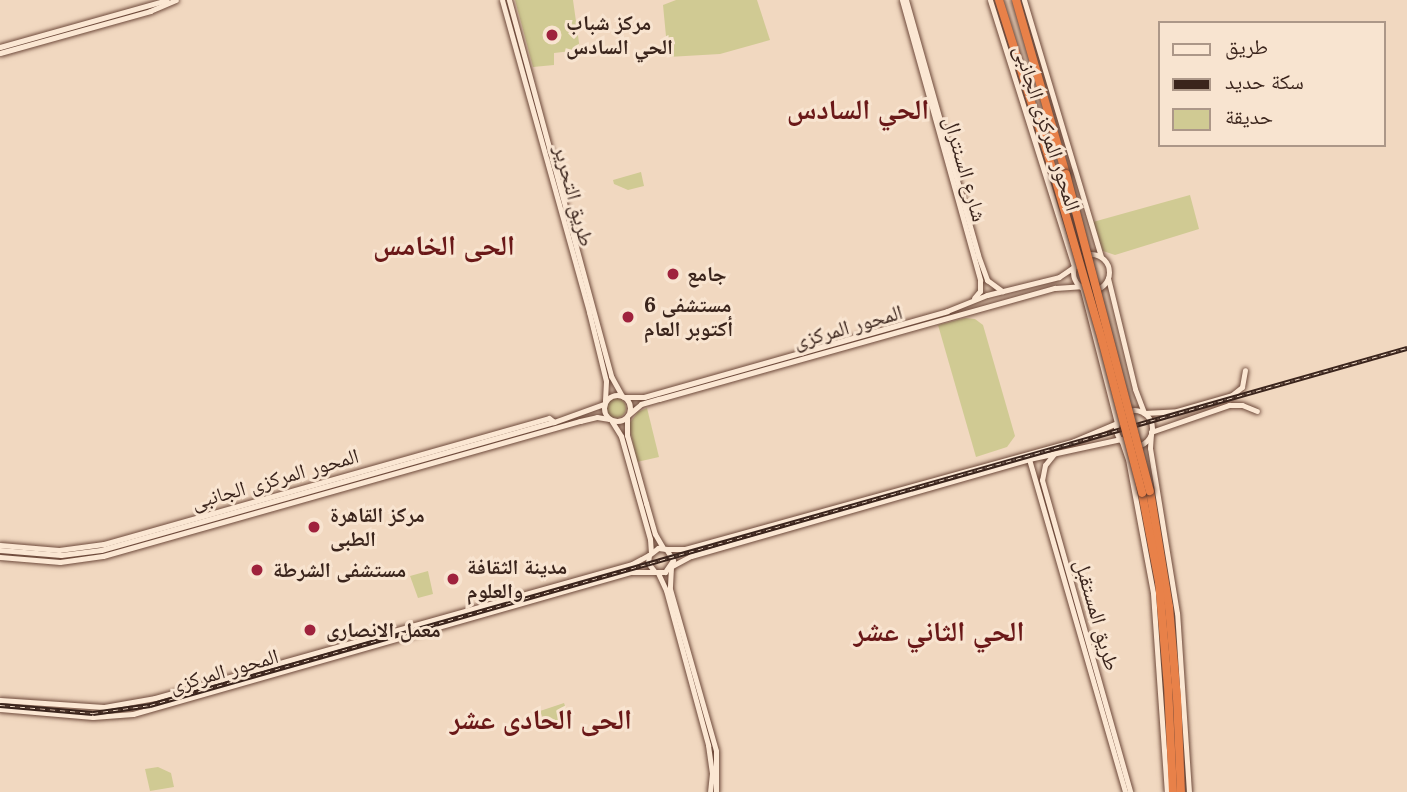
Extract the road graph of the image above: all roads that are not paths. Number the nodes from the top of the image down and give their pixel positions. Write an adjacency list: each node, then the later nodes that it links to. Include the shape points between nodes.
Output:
1 (167, 0): 10 (main road)
2 (176, 0): 10 (main road, via 149,13)
3 (502, 0): 11 (main road, طريق التحرير)
4 (509, 0): 11 (main road, طريق التحرير)
5 (904, 0): 22 (main road, شارع السنترال); 24 (main road, شارع السنترال)
6 (989, 0): 17 (main road, المحور المركزى الجانبى)
7 (999, 0): 60 (highway, bridge)
8 (1016, 0): 60 (highway, bridge, via 1066,174)
9 (1024, 0): 16 (main road, المحور المركزى الجانبى)
10 (137, 12): 12 (main road)
11 (509, 13): 15 (main road, طريق التحرير)
12 (127, 15): 13 (main road); 14 (main road)
13 (0, 47)
14 (0, 53)
15 (559, 188): 33 (main road, طريق التحرير); 33 (main road, طريق التحرير, via 574,224)
16 (1094, 237): 17 (main road, via 1090,246); 18 (main road, المحور المركزى الجانبى)
17 (1069, 248): 19 (main road, المحور المركزى الجانبى)
18 (1101, 257): 19 (main road, via 1085,255); 20 (main road, via 1108,266)
19 (1074, 266): 21 (main road, المحور المركزى); 23 (main road, via 1075,279)
20 (1108, 278): 23 (main road, via 1098,288); 28 (main road)
21 (1052, 279): 25 (main road); 26 (main road, المحور المركزى)
22 (989, 282): 24 (main road, via 987,289); 26 (main road)
23 (1082, 286): 25 (main road, المحور المركزى); 29 (main road)
24 (981, 288): 27 (main road)
25 (1055, 288): 30 (main road, المحور المركزى)
26 (1005, 291): 27 (main road, المحور المركزى)
27 (969, 302): 30 (main road, المحور المركزى)
28 (1113, 308): 29 (main road, via 1100,306); 39 (main road)
29 (1090, 313): 43 (main road)
30 (817, 351): 31 (main road, المحور المركزى)
31 (804, 354): 34 (main road, المحور المركزى, via 644,397); 40 (main road, المحور المركزى, via 723,383 645,402)
32 (1245, 370): 36 (main road, via 1244,383 1236,392)
33 (610, 383): 34 (main road, طريق التحرير); 35 (main road, طريق التحرير)
34 (623, 397): 35 (main road, via 614,395); 40 (main road, via 630,405)
35 (604, 402): 41 (main road); 42 (main road)
36 (1201, 405): 38 (main road); 39 (main road)
37 (1257, 411): 38 (main road, via 1234,404)
38 (1202, 413): 45 (main road)
39 (1144, 414): 43 (main road, via 1128,411); 45 (main road)
40 (627, 416): 41 (main road, via 618,422); 63 (main road)
41 (610, 420): 42 (main road, via 594,417); 63 (main road, via 621,436)
42 (563, 423): 47 (main road); 49 (main road, المحور المركزى الجانبى, via 549,418)
43 (1117, 423): 44 (main road); 46 (main road)
44 (1099, 432): 48 (main road); 69 (main road, via 685,549)
45 (1151, 432): 46 (main road, via 1139,444); 52 (main road)
46 (1121, 439): 48 (main road); 53 (main road)
47 (511, 440): 50 (main road); 55 (main road)
48 (1101, 442): 51 (main road)
49 (465, 444): 55 (main road); 61 (main road, المحور المركزى الجانبى)
50 (506, 448)
51 (1057, 452): 54 (main road); 88 (main road, طريق المستقبل, via 1045,466 1042,480)
52 (1151, 454): 53 (main road, via 1139,451); 92 (main road, via 1177,613)
53 (1128, 458): 84 (main road, via 1153,593)
54 (1029, 459): 77 (main road); 87 (main road, طريق المستقبل)
55 (430, 463): 56 (main road); 58 (main road)
56 (370, 474): 57 (main road); 58 (main road)
57 (352, 479): 59 (main road, via 358,479); 64 (main road)
58 (377, 479): 59 (main road)
59 (354, 487): 62 (main road)
60 (1146, 492): 83 (highway); 91 (highway, via 1169,607)
61 (251, 501): 64 (main road); 66 (main road, المحور المركزى الجانبى)
62 (288, 504): 64 (main road); 65 (main road)
63 (643, 504): 69 (main road); 71 (main road)
64 (263, 510): 67 (main road); 72 (main road)
65 (280, 512)
66 (136, 533): 67 (main road); 68 (main road, المحور المركزى الجانبى, via 70,549)
67 (120, 544): 70 (main road, via 74,554)
68 (2, 549): 70 (main road); 75 (main road, via 15,554)
69 (665, 549): 71 (main road); 77 (main road, via 672,555)
70 (23, 553): 76 (main road, via 22,557)
71 (650, 554): 78 (main road, via 649,566); 79 (main road, المحور المركزى, via 632,564)
72 (108, 555): 74 (main road); 76 (main road)
73 (0, 557): 75 (main road)
74 (118, 557)
75 (15, 559): 76 (main road)
76 (32, 561)
77 (671, 566): 78 (main road); 86 (main road, via 670,589 716,751)
78 (656, 572): 80 (main road, المحور المركزى, via 631,572); 85 (main road, via 666,590 708,745)
79 (301, 657): 80 (main road); 81 (main road, المحور المركزى, via 165,696 110,706)
80 (304, 666): 82 (main road, المحور المركزى, via 127,715)
81 (0, 700)
82 (0, 709)
83 (1170, 712): 84 (highway); 90 (highway)
84 (1163, 726): 89 (main road)
85 (710, 792)
86 (716, 792)
87 (1125, 792)
88 (1130, 792)
89 (1167, 792)
90 (1173, 792)
91 (1181, 792)
92 (1189, 792)

